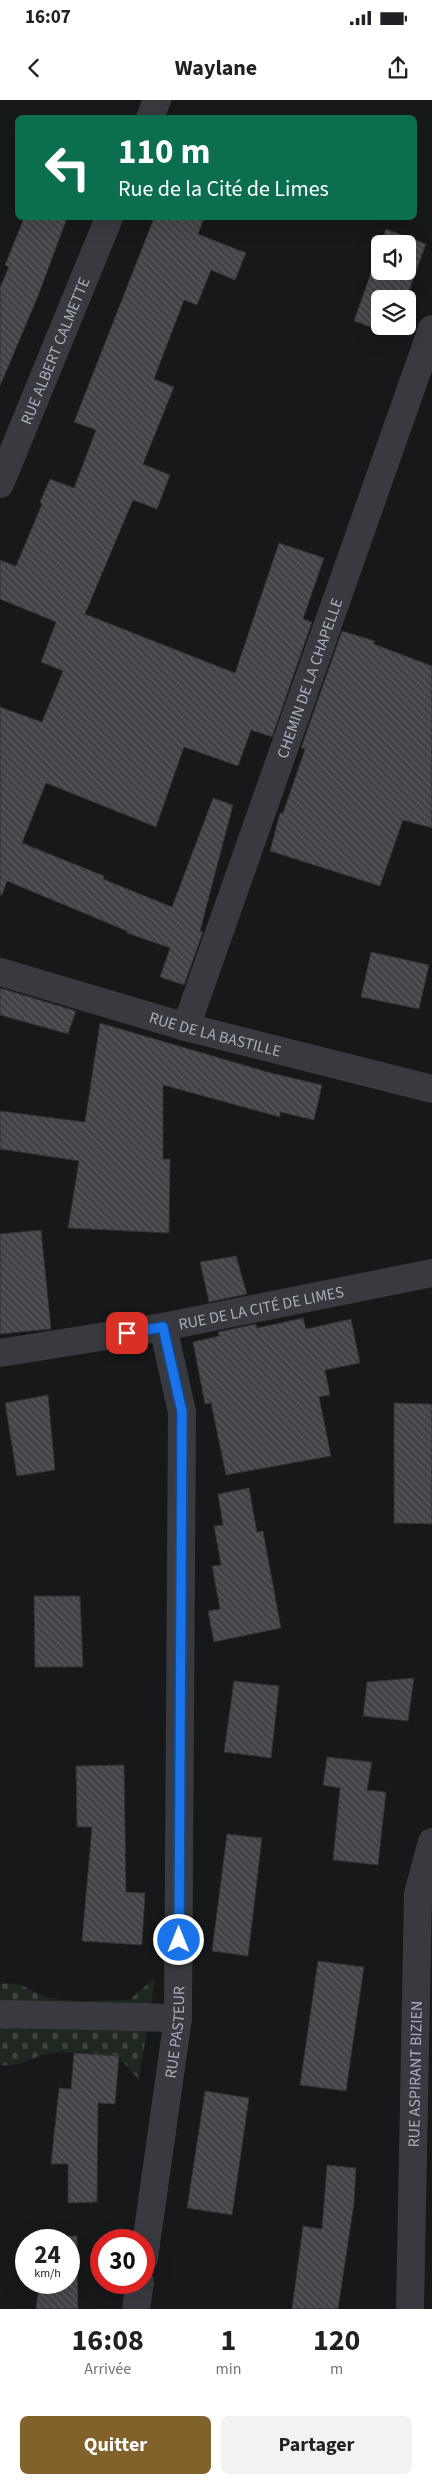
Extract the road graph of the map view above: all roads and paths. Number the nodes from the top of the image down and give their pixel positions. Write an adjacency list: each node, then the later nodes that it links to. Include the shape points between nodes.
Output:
1 (157, 100): 2 (street)
2 (151, 115)
3 (108, 220): 5 (street, RUE ALBERT CALMETTE)
4 (432, 329): 7 (street, CHEMIN DE LA CHAPELLE)
5 (0, 484)
6 (0, 972): 7 (street, RUE DE LA BASTILLE)
7 (186, 1028): 8 (street, RUE DE LA BASTILLE)
8 (432, 1089)
9 (432, 1273): 10 (street, RUE DE LA CITÉ DE LIMES)
10 (163, 1327): 11 (street, RUE DE LA CITÉ DE LIMES); 14 (street, RUE PASTEUR, via 182,1412)
11 (0, 1353)
12 (432, 1842): 18 (street, RUE ASPIRANT BIZIEN, via 418,1894)
13 (0, 2014): 14 (street)
14 (178, 2018): 15 (street, RUE PASTEUR)
15 (148, 2229)
16 (138, 2294): 17 (street)
17 (136, 2309)
18 (410, 2309)

